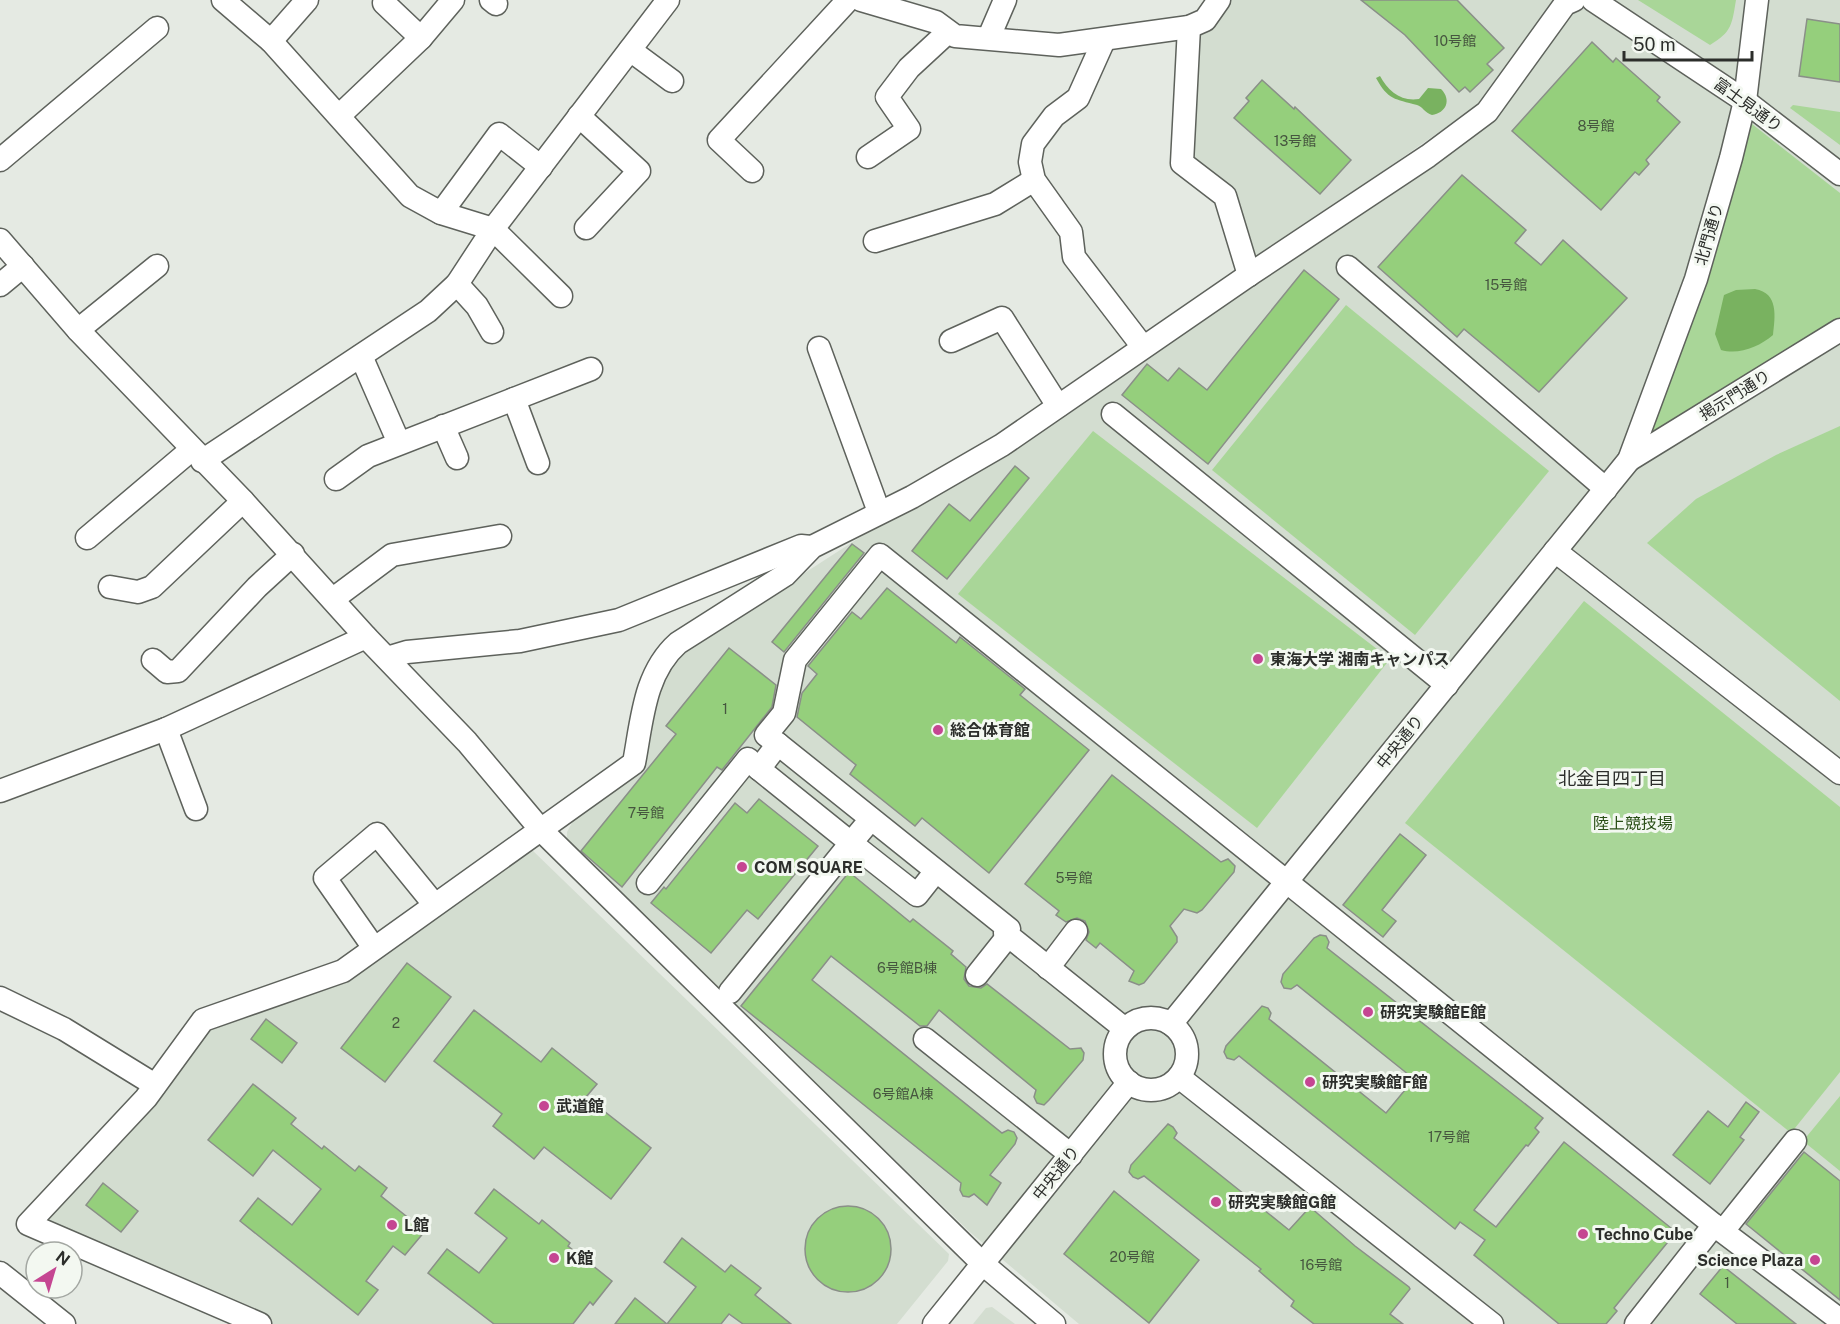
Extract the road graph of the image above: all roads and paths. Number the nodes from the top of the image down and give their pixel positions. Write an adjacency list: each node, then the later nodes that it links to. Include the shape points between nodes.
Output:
1 (223, 0): 19 (street)
2 (453, 0): 17 (street)
3 (668, 0): 20 (street)
4 (848, 0): 28 (street, via 719,140)
5 (861, 0): 15 (street, via 936,22)
6 (1005, 0): 16 (street)
7 (1219, 0): 13 (street, via 1204,20)
8 (1574, 0): 39 (street, via 1565,4 1488,112)
9 (1757, 0): 22 (street, 北門通り)
10 (298, 3): 19 (street)
11 (384, 3): 17 (street)
12 (1599, 4): 22 (street, 富士見通り)
13 (1189, 27): 18 (street); 39 (street, via 1182,163 1225,196)
14 (157, 28): 26 (street, via 138,55)
15 (948, 32): 16 (street, via 955,36); 25 (street, via 909,68 887,98 909,129)
16 (989, 37): 18 (street, via 1059,45)
17 (421, 38): 23 (street)
18 (1104, 40): 30 (street, via 1078,98 1054,116 1033,144 1030,162)
19 (271, 41): 23 (street)
20 (630, 50): 21 (street); 24 (street)
21 (672, 81)
22 (1744, 101): 29 (street, 富士見通り); 58 (street, 北門通り, via 1696,279)
23 (340, 115): 31 (street, via 402,188)
24 (579, 116): 27 (street); 32 (street, via 639,171 618,207)
25 (868, 157)
26 (0, 160)
27 (541, 167): 31 (street, via 499,134); 33 (street)
28 (752, 171)
29 (1840, 174)
30 (1034, 180): 35 (street, via 995,204); 47 (street, via 1071,232 1074,257)
31 (441, 213): 33 (street)
32 (586, 228)
33 (493, 229): 40 (street); 42 (street)
34 (0, 240): 36 (street)
35 (875, 241)
36 (23, 266): 41 (street); 43 (street)
37 (1348, 267): 61 (street)
38 (143, 270): 43 (street)
39 (1249, 275): 47 (street)
40 (457, 284): 45 (street, via 477,306); 49 (street, via 428,311)
41 (0, 285)
42 (561, 296)
43 (78, 330): 56 (street)
44 (1840, 330): 58 (street, 掲示門通り)
45 (492, 332)
46 (951, 341): 52 (street, via 1002,318)
47 (1143, 347): 52 (street)
48 (819, 348): 63 (street)
49 (361, 356): 55 (street); 56 (street)
50 (591, 369): 51 (street)
51 (514, 399): 54 (street); 59 (street)
52 (1058, 406): 63 (street, via 1002,445)
53 (1113, 414): 74 (street)
54 (443, 426): 55 (street); 57 (street)
55 (399, 443): 60 (street, via 368,456)
56 (196, 456): 62 (street); 65 (street)
57 (458, 458)
58 (1629, 460): 61 (street, 中央通り)
59 (538, 463)
60 (336, 479)
61 (1606, 489): 67 (street, 中央通り)
62 (243, 501): 68 (street); 69 (street, via 152,587 138,592)
63 (879, 512): 66 (street)
64 (500, 536): 70 (street, via 392,555)
65 (87, 538)
66 (812, 547): 72 (street, via 801,546 619,620 520,641 408,652); 82 (street, via 785,575 692,633 665,655 649,686 634,763)
67 (1555, 551): 74 (street, 中央通り); 78 (street)
68 (293, 554): 70 (street); 73 (street, via 256,587 178,671 167,672)
69 (110, 587)
70 (333, 599): 71 (street)
71 (366, 637): 72 (street); 75 (street)
72 (387, 658): 82 (street, via 467,742)
73 (153, 660)
74 (1447, 685): 85 (street, 中央通り)
75 (166, 729): 79 (street); 80 (street)
76 (778, 744): 77 (street); 81 (street); 85 (street, via 766,735 784,713 795,660 880,555)
77 (759, 769): 83 (street); 86 (street, via 748,759)
78 (1840, 773)
79 (0, 791)
80 (196, 809)
81 (871, 819): 83 (street); 84 (street)
82 (541, 830): 87 (street); 104 (street)
83 (851, 843): 84 (street, via 917,895); 93 (street)
84 (936, 871): 89 (street, via 1009,929 1005,933)
85 (1286, 882): 95 (street, 中央通り); 103 (street)
86 (648, 883)
87 (434, 904): 90 (street); 90 (street, via 377,834 325,878)
88 (1076, 931): 91 (street)
89 (1008, 936): 91 (street); 92 (street)
90 (374, 948): 100 (street, via 343,971 203,1020)
91 (1048, 968): 96 (street)
92 (977, 975)
93 (730, 992)
94 (0, 998): 100 (street, via 64,1029)
95 (1171, 1024): 96 (street, via 1143,1018); 98 (street, via 1184,1039 1187,1051)
96 (1125, 1029): 99 (street, via 1115,1053 1116,1064)
97 (925, 1039): 102 (street)
98 (1179, 1077): 99 (street, via 1161,1089 1150,1090); 111 (street)
99 (1129, 1082): 102 (street, 中央通り)
100 (155, 1085): 108 (street, via 28,1224)
101 (1795, 1141): 103 (street)
102 (1071, 1155): 104 (street, 中央通り)
103 (1719, 1228): 106 (street); 112 (street)
104 (983, 1263): 109 (street, 中央通り); 110 (street)
105 (0, 1273): 107 (street)
106 (1840, 1320)
107 (64, 1324)
108 (260, 1324)
109 (934, 1324)
110 (1054, 1324)
111 (1492, 1324)
112 (1636, 1324)

